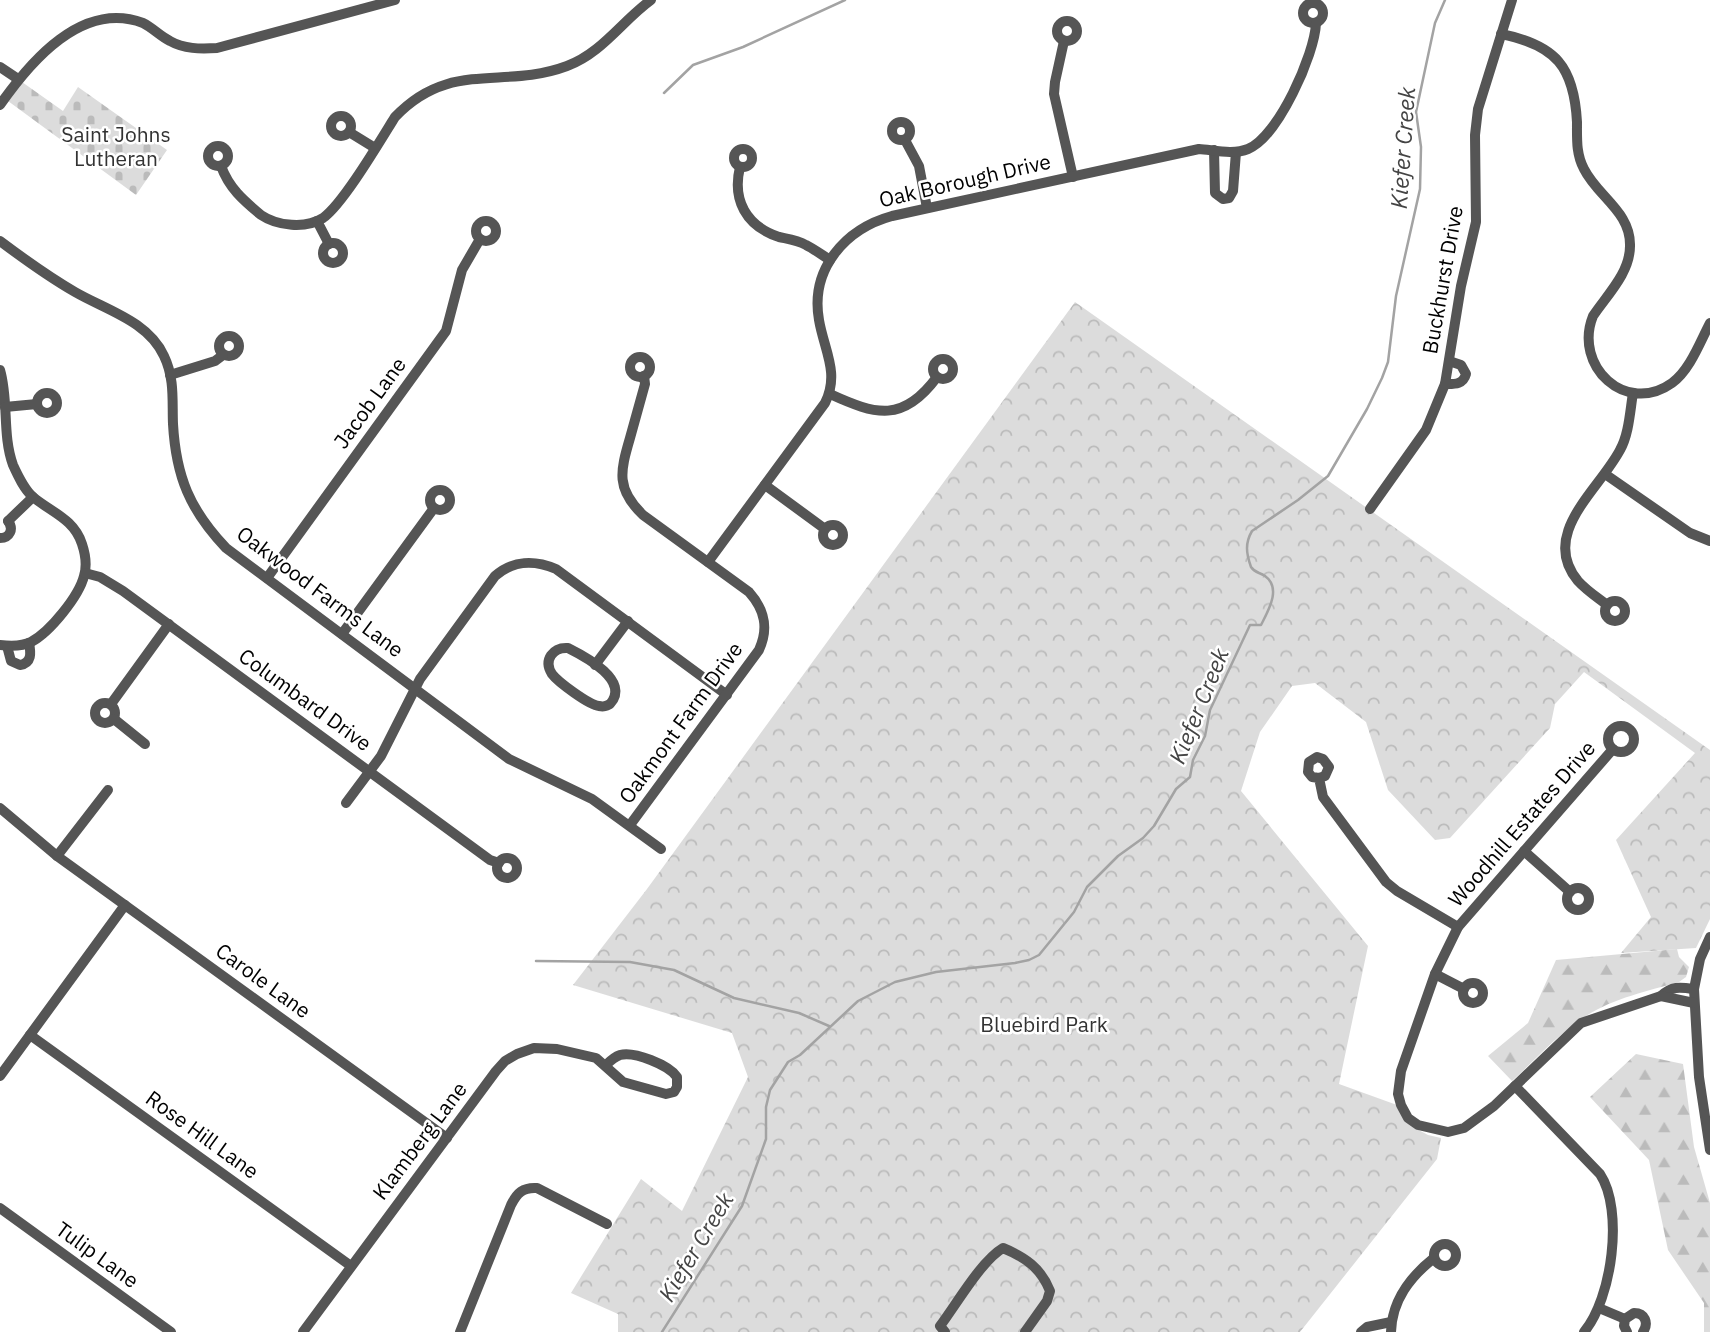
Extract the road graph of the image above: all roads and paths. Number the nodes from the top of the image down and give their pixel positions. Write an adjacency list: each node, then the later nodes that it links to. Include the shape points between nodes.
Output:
1 (395, 0): 4 (street)
2 (651, 0): 13 (street, via 594,52 569,65 534,74 450,82 433,89 405,106)
3 (1512, 0): 6 (street, Buckhurst Drive)
4 (371, 3): 9 (street, via 217,48 198,49 169,41 128,16 92,18 62,33)
5 (1316, 23): 15 (street, via 1301,77 1272,127 1257,145)
6 (1501, 34): 27 (street, Buckhurst Drive, via 1478,109 1476,222); 33 (street, via 1544,50 1571,80 1580,160 1630,235 1625,270 1593,316 1588,344 1592,362 1604,377)
7 (1064, 41): 18 (street, via 1054,94)
8 (0, 66): 9 (street)
9 (18, 79): 10 (street)
10 (0, 105)
11 (349, 132): 13 (street)
12 (905, 140): 19 (street, via 919,166)
13 (375, 148): 20 (street, via 335,207)
14 (1214, 150): 15 (street, Oak Borough Drive); 15 (street, via 1215,193 1222,199 1233,191); 18 (street, Oak Borough Drive, via 1199,149)
15 (1236, 152)
16 (221, 166): 20 (street, via 233,190 266,218 292,225)
17 (740, 167): 24 (street, via 739,201 750,220 768,233 805,244)
18 (1073, 177): 19 (street, Oak Borough Drive)
19 (927, 208): 24 (street, Oak Borough Drive, via 874,220 849,236)
20 (317, 221): 23 (street)
21 (480, 239): 48 (street, Jacob Lane, via 462,270 446,331)
22 (0, 241): 29 (street, Oakwood Farms Lane, via 66,287 137,326 164,355)
23 (329, 244)
24 (830, 260): 34 (street, Oak Borough Drive, via 818,306 832,374)
25 (1710, 323): 33 (street, via 1682,373 1671,383)
26 (223, 355): 29 (street)
27 (1449, 361): 32 (street, Buckhurst Drive); 32 (street, via 1461,365 1466,374 1458,384)
28 (0, 370): 36 (street)
29 (170, 375): 48 (street, Oakwood Farms Lane, via 179,473 186,493 226,548)
30 (644, 376): 46 (street, Oakmont Farm Drive, via 621,468 625,492 643,515)
31 (937, 377): 34 (street, via 912,404 892,411 863,408)
32 (1445, 384): 41 (street, Buckhurst Drive, via 1426,430)
33 (1633, 393): 37 (street, via 1625,439)
34 (830, 394): 38 (street)
35 (37, 404): 36 (street)
36 (5, 407): 39 (street, via 10,454)
37 (1605, 474): 45 (street, via 1690,533); 49 (street, via 1568,528 1565,550 1574,575)
38 (765, 485): 43 (street); 46 (street)
39 (33, 497): 42 (street); 47 (street, via 76,531 85,553)
40 (434, 508): 52 (street)
41 (1370, 509)
42 (4, 520): 44 (street, via 10,533)
43 (825, 529)
44 (0, 538)
45 (1710, 541)
46 (708, 562): 57 (street, Oakmont Farm Drive, via 749,592 758,603 766,630 759,650)
47 (85, 573): 51 (street, Columbard Drive, via 111,582); 53 (street, via 54,623)
48 (267, 578): 52 (street, Oakwood Farms Lane)
49 (1607, 605)
50 (628, 621): 55 (street); 56 (street, via 556,569 534,563 512,565 495,576); 57 (street)
51 (169, 624): 58 (street); 62 (street, Columbard Drive)
52 (342, 634): 56 (street, Oakwood Farms Lane)
53 (29, 643): 54 (street); 54 (street, via 31,657 20,665 11,661)
54 (4, 645)
55 (595, 664): 55 (street, via 563,647 553,652 548,664 556,678 590,703 606,706 617,696 616,685)
56 (415, 687): 62 (street); 67 (street, Oakwood Farms Lane, via 509,759 580,792)
57 (727, 695): 67 (street, Oakmont Farm Drive)
58 (111, 705): 59 (street); 59 (street, via 98,705 94,715 101,723)
59 (114, 719): 60 (street)
60 (145, 744)
61 (1613, 749): 69 (street, Woodhill Estates Drive)
62 (370, 772): 65 (street); 71 (street, Columbard Drive)
63 (1319, 778): 63 (street, via 1307,769 1317,757 1329,767); 74 (street, via 1323,797 1386,882)
64 (108, 790): 70 (street)
65 (346, 803)
66 (0, 808): 70 (street, Carole Lane)
67 (630, 825): 68 (street, Oakwood Farms Lane)
68 (661, 849)
69 (1524, 851): 72 (street); 74 (street, Woodhill Estates Drive)
70 (57, 856): 73 (street, Carole Lane)
71 (499, 863)
72 (1570, 892)
73 (125, 905): 81 (street); 85 (street, Carole Lane)
74 (1458, 927): 76 (street, Woodhill Estates Drive)
75 (1710, 937): 78 (street)
76 (1435, 974): 77 (street); 84 (street, Woodhill Estates Drive, via 1398,1083 1408,1118 1418,1125 1455,1131)
77 (1464, 989)
78 (1694, 989): 79 (street, Woodhill Estates Drive, via 1675,986); 80 (street)
79 (1661, 996): 80 (street); 84 (street, Woodhill Estates Drive, via 1581,1023)
80 (1694, 1003): 86 (street, via 1701,1101)
81 (30, 1035): 83 (street); 90 (street, Rose Hill Lane)
82 (606, 1065): 82 (street, Klamberg Lane, via 623,1082 666,1094 677,1087 677,1076 664,1065 628,1054); 85 (street, Klamberg Lane, via 596,1058 557,1049 534,1048 517,1054 505,1061)
83 (0, 1076)
84 (1515, 1086): 91 (street, via 1606,1185 1612,1220 1610,1267)
85 (447, 1138): 90 (street, Klamberg Lane)
86 (1710, 1150)
87 (0, 1209): 94 (street, Tulip Lane)
88 (607, 1224): 96 (street, via 537,1188 519,1193)
89 (1434, 1258): 93 (street, via 1403,1290)
90 (351, 1266): 95 (street, Klamberg Lane)
91 (1600, 1308): 92 (street); 100 (street)
92 (1625, 1319): 101 (street); 102 (street, via 1641,1314 1646,1324)
93 (1391, 1327): 99 (street, via 1367,1327)
94 (171, 1332)
95 (303, 1332)
96 (460, 1332)
97 (945, 1332): 98 (street, via 940,1326 995,1252 1003,1248 1038,1269 1049,1291)
98 (1025, 1332)
99 (1361, 1332)
100 (1584, 1332)
101 (1627, 1332)
102 (1643, 1332)

